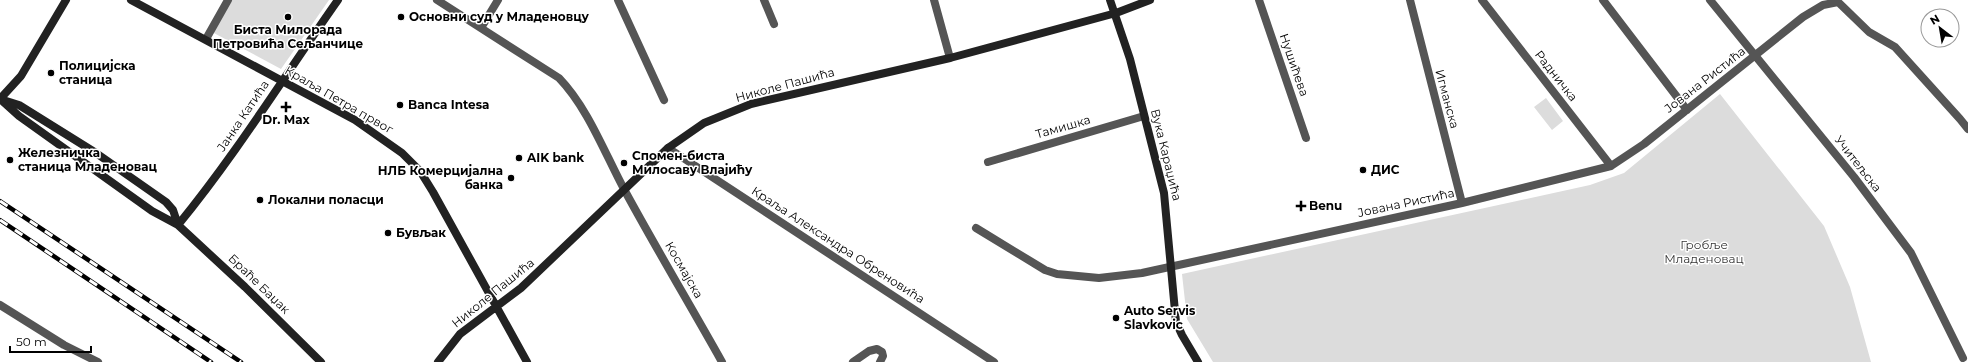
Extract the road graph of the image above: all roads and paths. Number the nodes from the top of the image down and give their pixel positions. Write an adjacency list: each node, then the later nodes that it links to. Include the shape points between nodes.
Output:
1 (66, 0): 24 (street, via 21,76)
2 (131, 0): 20 (street, Краља Петра првог)
3 (228, 0): 20 (street)
4 (338, 0): 23 (street, Јанка Катића)
5 (436, 0): 19 (street)
6 (498, 0): 19 (street)
7 (618, 0): 25 (street)
8 (764, 0): 18 (street)
9 (934, 0): 22 (street)
10 (1110, 0): 17 (street, Вука Караџића)
11 (1150, 0): 17 (street, Николе Пашића)
12 (1259, 0): 29 (street, Нушићева)
13 (1410, 0): 34 (street, Игманска)
14 (1482, 0): 32 (street, Радничка)
15 (1603, 0): 26 (street)
16 (1710, 0): 21 (street, Учитељска)
17 (1116, 13): 22 (street, Николе Пашића); 27 (street, Вука Караџића)
18 (774, 24)
19 (481, 28): 33 (street, via 566,85)
20 (206, 39): 23 (street, Краља Петра првог)
21 (1756, 56): 26 (street, Јована Ристића); 28 (street, Јована Ристића, via 1803,17 1824,5 1838,2 1869,32 1895,47); 40 (street, Учитељска, via 1854,176 1911,253)
22 (950, 58): 30 (street, Николе Пашића, via 751,104 704,123)
23 (282, 80): 35 (street, Јанка Катића, via 231,156); 39 (street, Краља Петра првог, via 355,120 411,162 423,175)
24 (0, 99): 35 (street, Браће Баџак, via 19,116 152,211); 35 (street, Браће Баџак, via 19,105 96,153 166,202 173,210)
25 (664, 100)
26 (1687, 110): 32 (street, Јована Ристића)
27 (1144, 116): 31 (street, Тамишка); 37 (street, Вука Караџића, via 1164,193)
28 (1968, 129)
29 (1306, 138)
30 (668, 148): 33 (street, Николе Пашића); 48 (street, Краља Александра Обреновића)
31 (988, 162)
32 (1611, 166): 34 (street, Јована Ристића)
33 (625, 190): 39 (street, Николе Пашића, via 521,288); 45 (street, Космајска)
34 (1462, 203): 37 (street, Јована Ристића)
35 (178, 225): 42 (street, Браће Баџак, via 241,282)
36 (976, 228): 37 (street, Јована Ристића, via 1045,270 1057,274 1099,278)
37 (1171, 268): 49 (street, Вука Караџића, via 1178,326)
38 (0, 306): 41 (street, via 64,345)
39 (496, 307): 43 (street, Николе Пашића, via 460,334); 44 (street, Краља Петра првог)
40 (1963, 358)
41 (98, 362)
42 (321, 362)
43 (438, 362)
44 (527, 362)
45 (722, 362)
46 (853, 362): 47 (street, via 869,351 877,349 883,356)
47 (880, 362)
48 (994, 362)
49 (1198, 362)

